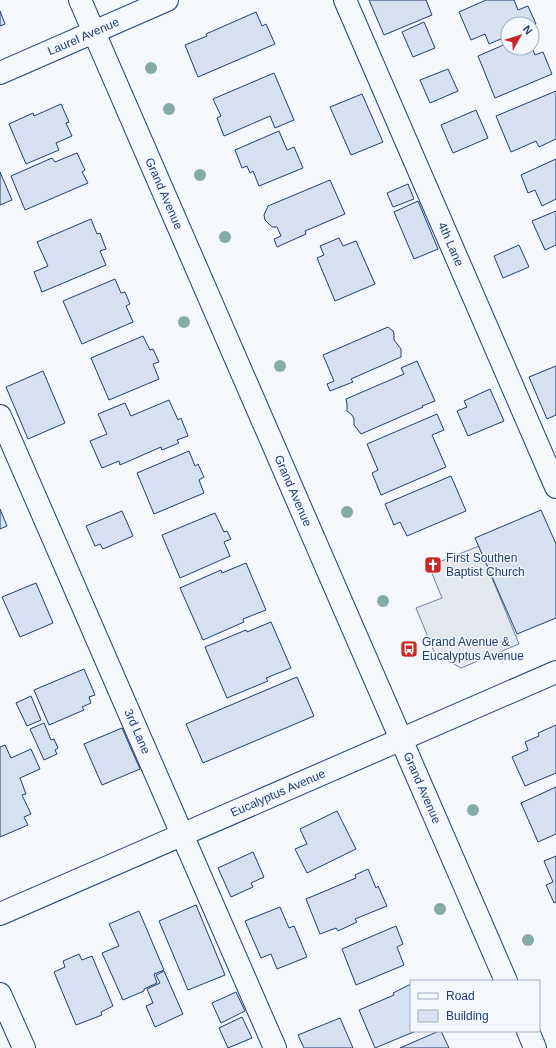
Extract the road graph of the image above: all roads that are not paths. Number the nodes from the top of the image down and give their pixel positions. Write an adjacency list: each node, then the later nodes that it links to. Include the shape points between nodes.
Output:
1 (80, 0): 4 (main road, Grand Avenue)
2 (167, 0): 4 (main road, Laurel Avenue)
3 (345, 0): 7 (main road, 4th Lane)
4 (93, 32): 5 (main road, Laurel Avenue); 9 (main road, Grand Avenue)
5 (0, 73)
6 (0, 416): 10 (main road, 3rd Lane)
7 (556, 487)
8 (556, 672): 9 (main road, Eucalyptus Avenue)
9 (401, 740): 10 (main road, Eucalyptus Avenue); 12 (main road, Grand Avenue)
10 (181, 835): 11 (main road, Eucalyptus Avenue); 16 (main road, 3rd Lane)
11 (0, 914)
12 (506, 980)
13 (0, 994): 15 (main road)
14 (528, 1032): 17 (main road)
15 (24, 1048)
16 (275, 1048)
17 (535, 1048)

